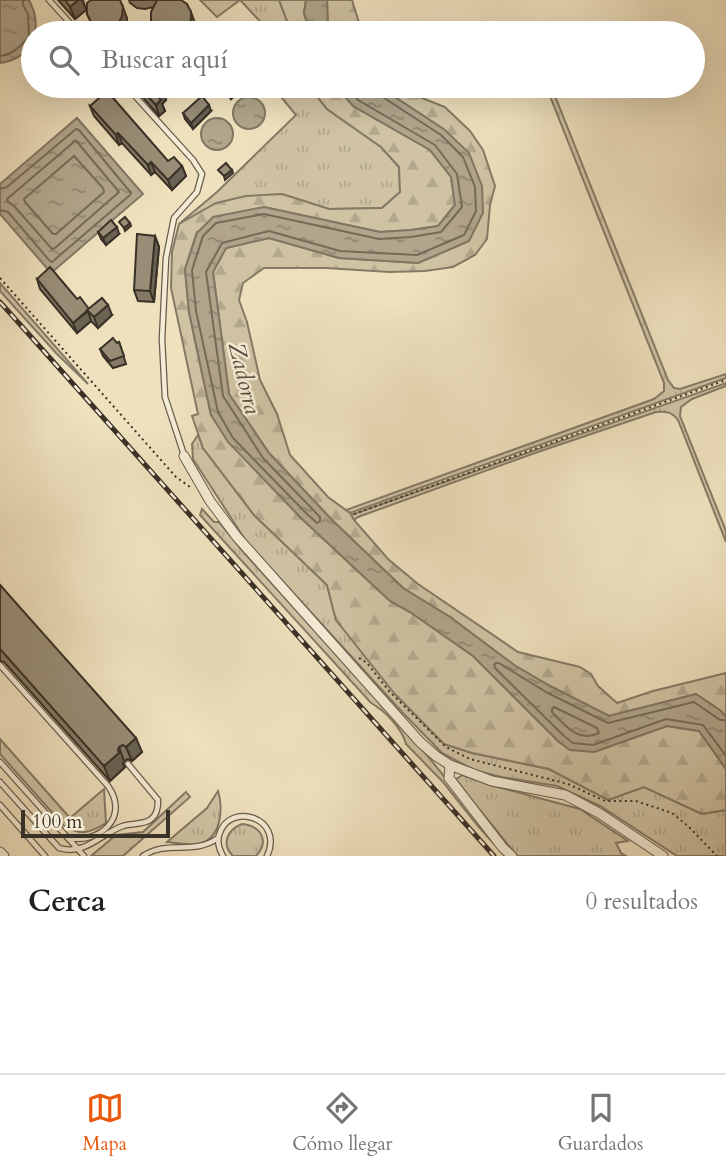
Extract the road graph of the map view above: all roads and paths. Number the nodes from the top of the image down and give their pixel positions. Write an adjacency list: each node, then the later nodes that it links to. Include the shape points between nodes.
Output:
1 (49, 0): 2 (lane)
2 (68, 21)
3 (137, 98): 6 (lane, via 202,174 197,192 174,218 165,271 165,397)
4 (0, 278): 7 (path, via 176,477)
5 (726, 380): 8 (path)
6 (184, 456): 9 (street, via 237,537)
7 (193, 489)
8 (354, 514)
9 (344, 657): 13 (street, via 420,742); 25 (path, via 368,663 389,691 446,747 470,759 568,784 605,801 636,801 673,813)
10 (0, 665): 17 (lane, via 108,786 116,801 116,815 105,829 83,839)
11 (0, 761): 17 (lane)
12 (128, 764): 18 (lane, via 155,794 156,813 144,823 113,831)
13 (450, 765): 23 (street, via 449,778); 24 (street, via 492,781 565,795)
14 (0, 782): 18 (lane, via 59,848 71,855)
15 (0, 805): 19 (lane)
16 (218, 837): 20 (lane, via 200,847 168,846); 21 (lane); 22 (lane, via 228,822 238,817 259,820 271,838)
17 (68, 838): 18 (lane)
18 (83, 854)
19 (46, 856)
20 (143, 856)
21 (223, 856)
22 (267, 856)
23 (512, 856)
24 (663, 856)
25 (717, 856)

